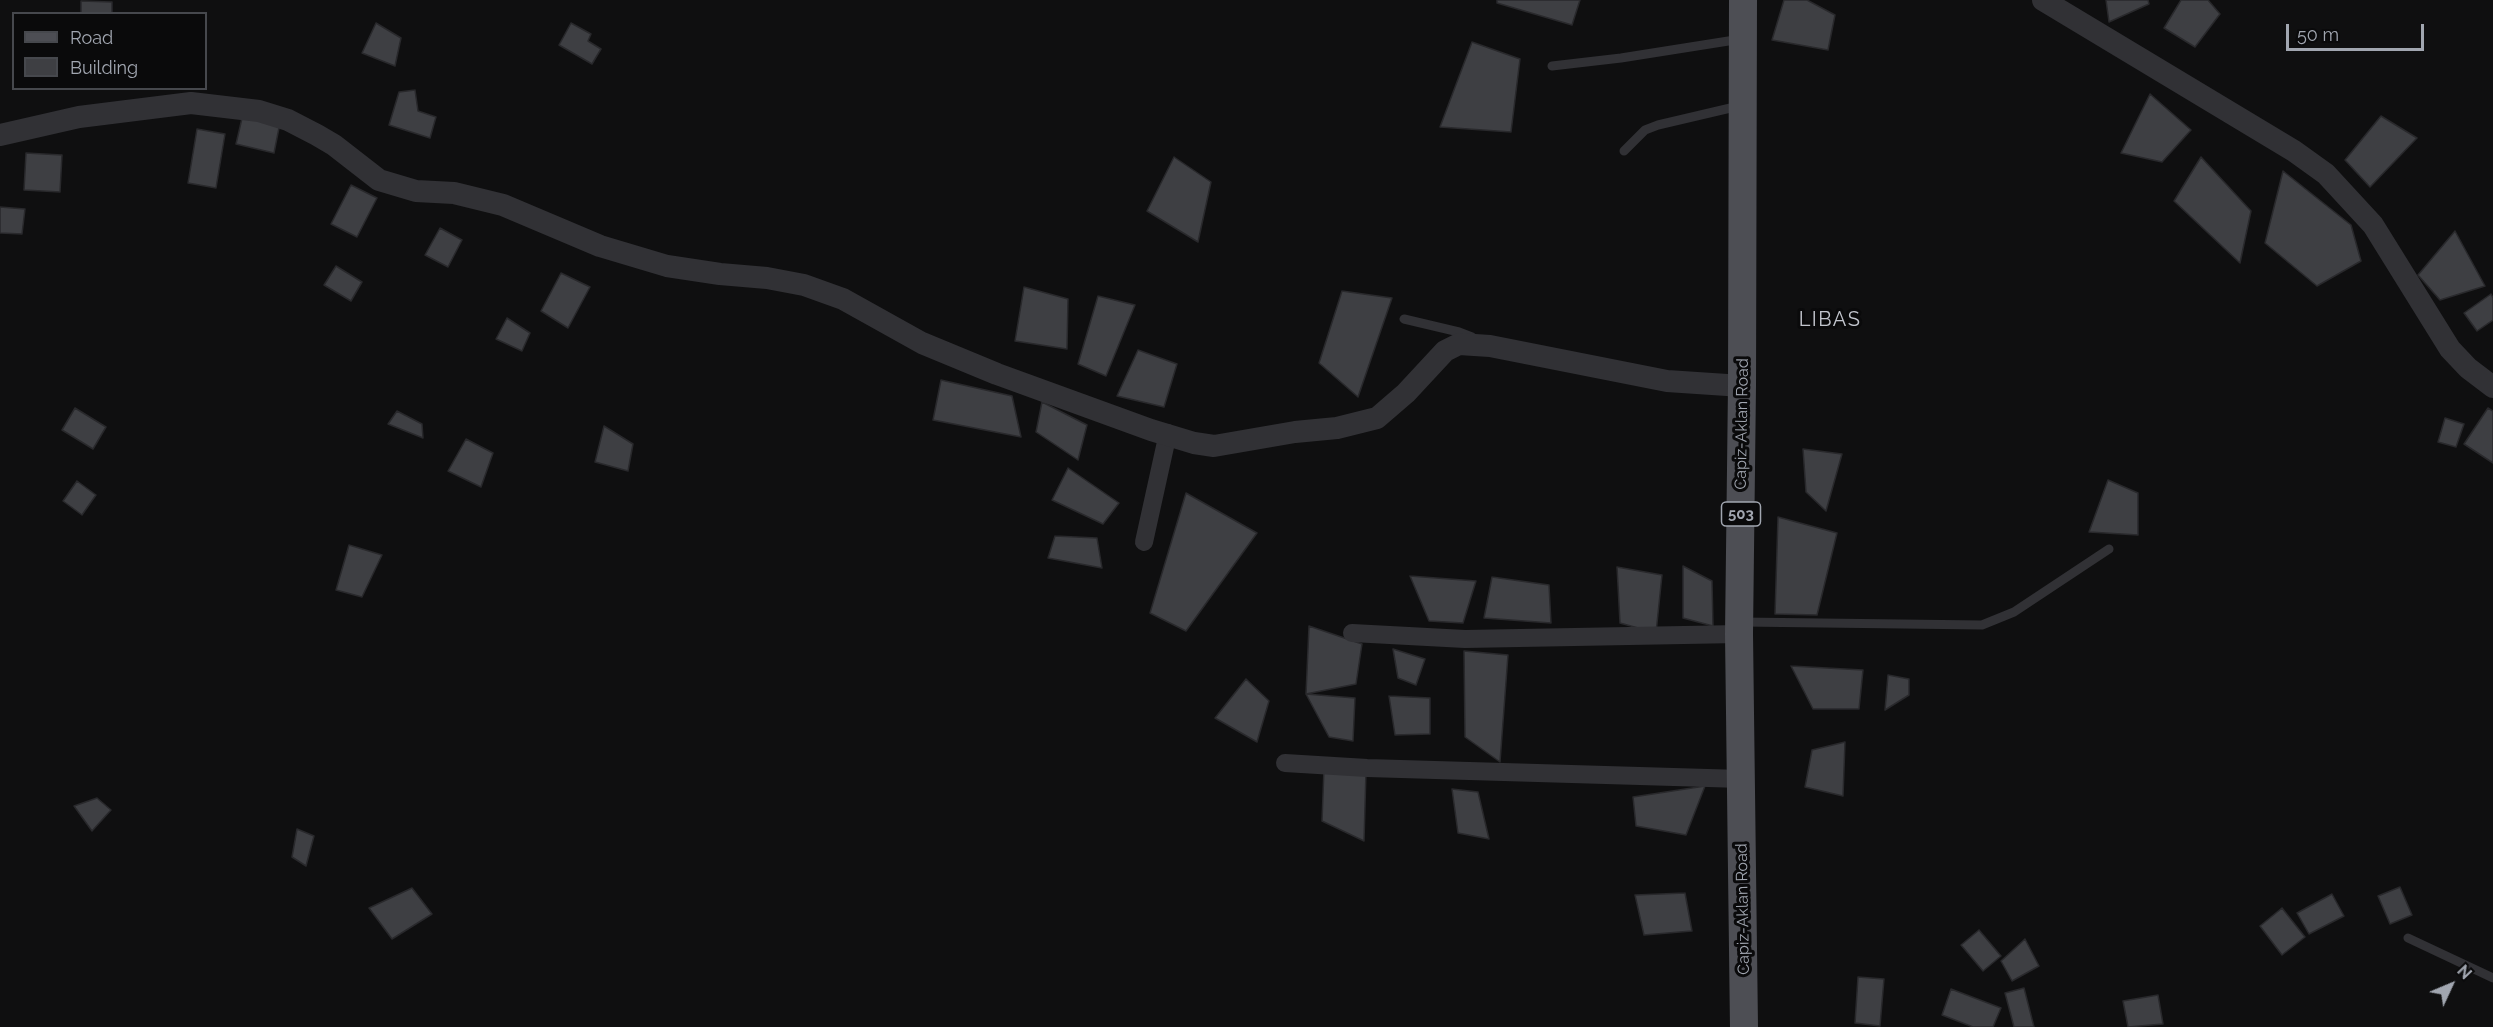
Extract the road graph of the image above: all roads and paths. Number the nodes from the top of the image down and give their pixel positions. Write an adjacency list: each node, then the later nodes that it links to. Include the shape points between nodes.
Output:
1 (1743, 0): 3 (main road, Capiz-Aklan Road / 503)
2 (2043, 0): 11 (street, via 2326,174 2373,225 2450,349)
3 (1743, 38): 4 (lane); 5 (main road, Capiz-Aklan Road / 503)
4 (1552, 66)
5 (1742, 105): 7 (lane, via 1645,130); 10 (main road, Capiz-Aklan Road / 503)
6 (0, 135): 12 (street, via 79,117 191,103 259,111 316,135 379,180 503,205 600,246 667,266 804,285 843,299 922,343 1112,416)
7 (1624, 151)
8 (1404, 319): 9 (lane, via 1459,332)
9 (1490, 346): 10 (street, via 1667,381); 12 (street, via 1459,344 1445,351 1377,418 1358,424 1214,446)
10 (1742, 386): 15 (main road, Capiz-Aklan Road / 503)
11 (2493, 387)
12 (1168, 433): 13 (street)
13 (1143, 542)
14 (2109, 549): 15 (lane, via 2014,612 1983,625)
15 (1739, 628): 16 (street, via 1465,639); 18 (main road, Capiz-Aklan Road / 503)
16 (1352, 633)
17 (1285, 763): 18 (street)
18 (1742, 779): 21 (main road, Capiz-Aklan Road / 503)
19 (2408, 938): 20 (lane)
20 (2493, 978)
21 (1744, 1027)

